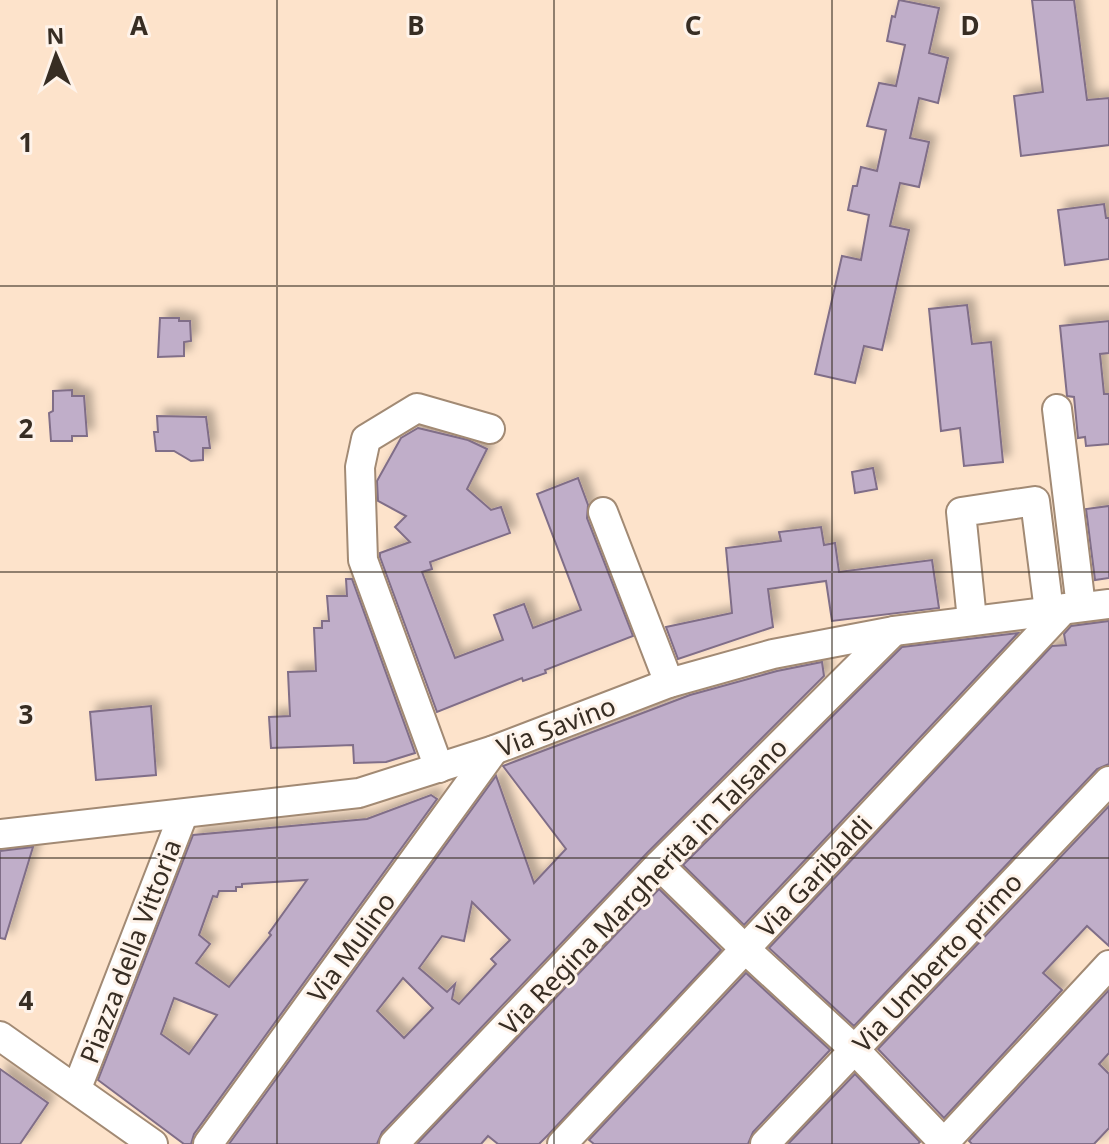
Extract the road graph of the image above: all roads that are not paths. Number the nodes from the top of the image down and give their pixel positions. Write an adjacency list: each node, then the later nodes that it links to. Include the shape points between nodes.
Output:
1 (1057, 409): 4 (street)
2 (490, 429): 9 (street, via 417,408 366,439 360,467 363,560)
3 (603, 512): 7 (street)
4 (1076, 608): 5 (street, Via Savino); 5 (street, via 1035,501 961,512); 14 (street, Via Garibaldi)
5 (972, 620): 6 (street, Via Savino)
6 (894, 631): 7 (street, Via Savino, via 773,654); 13 (street, Via Regina Margherita in Talsano)
7 (669, 683): 8 (street, Via Savino)
8 (494, 750): 9 (street, Via Savino); 20 (street, Via Mulino)
9 (439, 768): 11 (street, Via Savino, via 359,793)
10 (1109, 781): 17 (street, Via Umberto primo)
11 (183, 815): 12 (street, Via Savino); 18 (street, Piazza della Vittoria)
12 (0, 834)
13 (659, 865): 14 (street); 21 (street, Via Regina Margherita in Talsano)
14 (745, 949): 17 (street); 22 (street, Via Garibaldi)
15 (1109, 965): 24 (street)
16 (0, 1036): 18 (street)
17 (854, 1049): 23 (street, Via Umberto primo); 24 (street)
18 (77, 1088): 19 (street)
19 (153, 1144)
20 (208, 1144)
21 (394, 1144)
22 (562, 1144)
23 (765, 1144)
24 (944, 1144)

